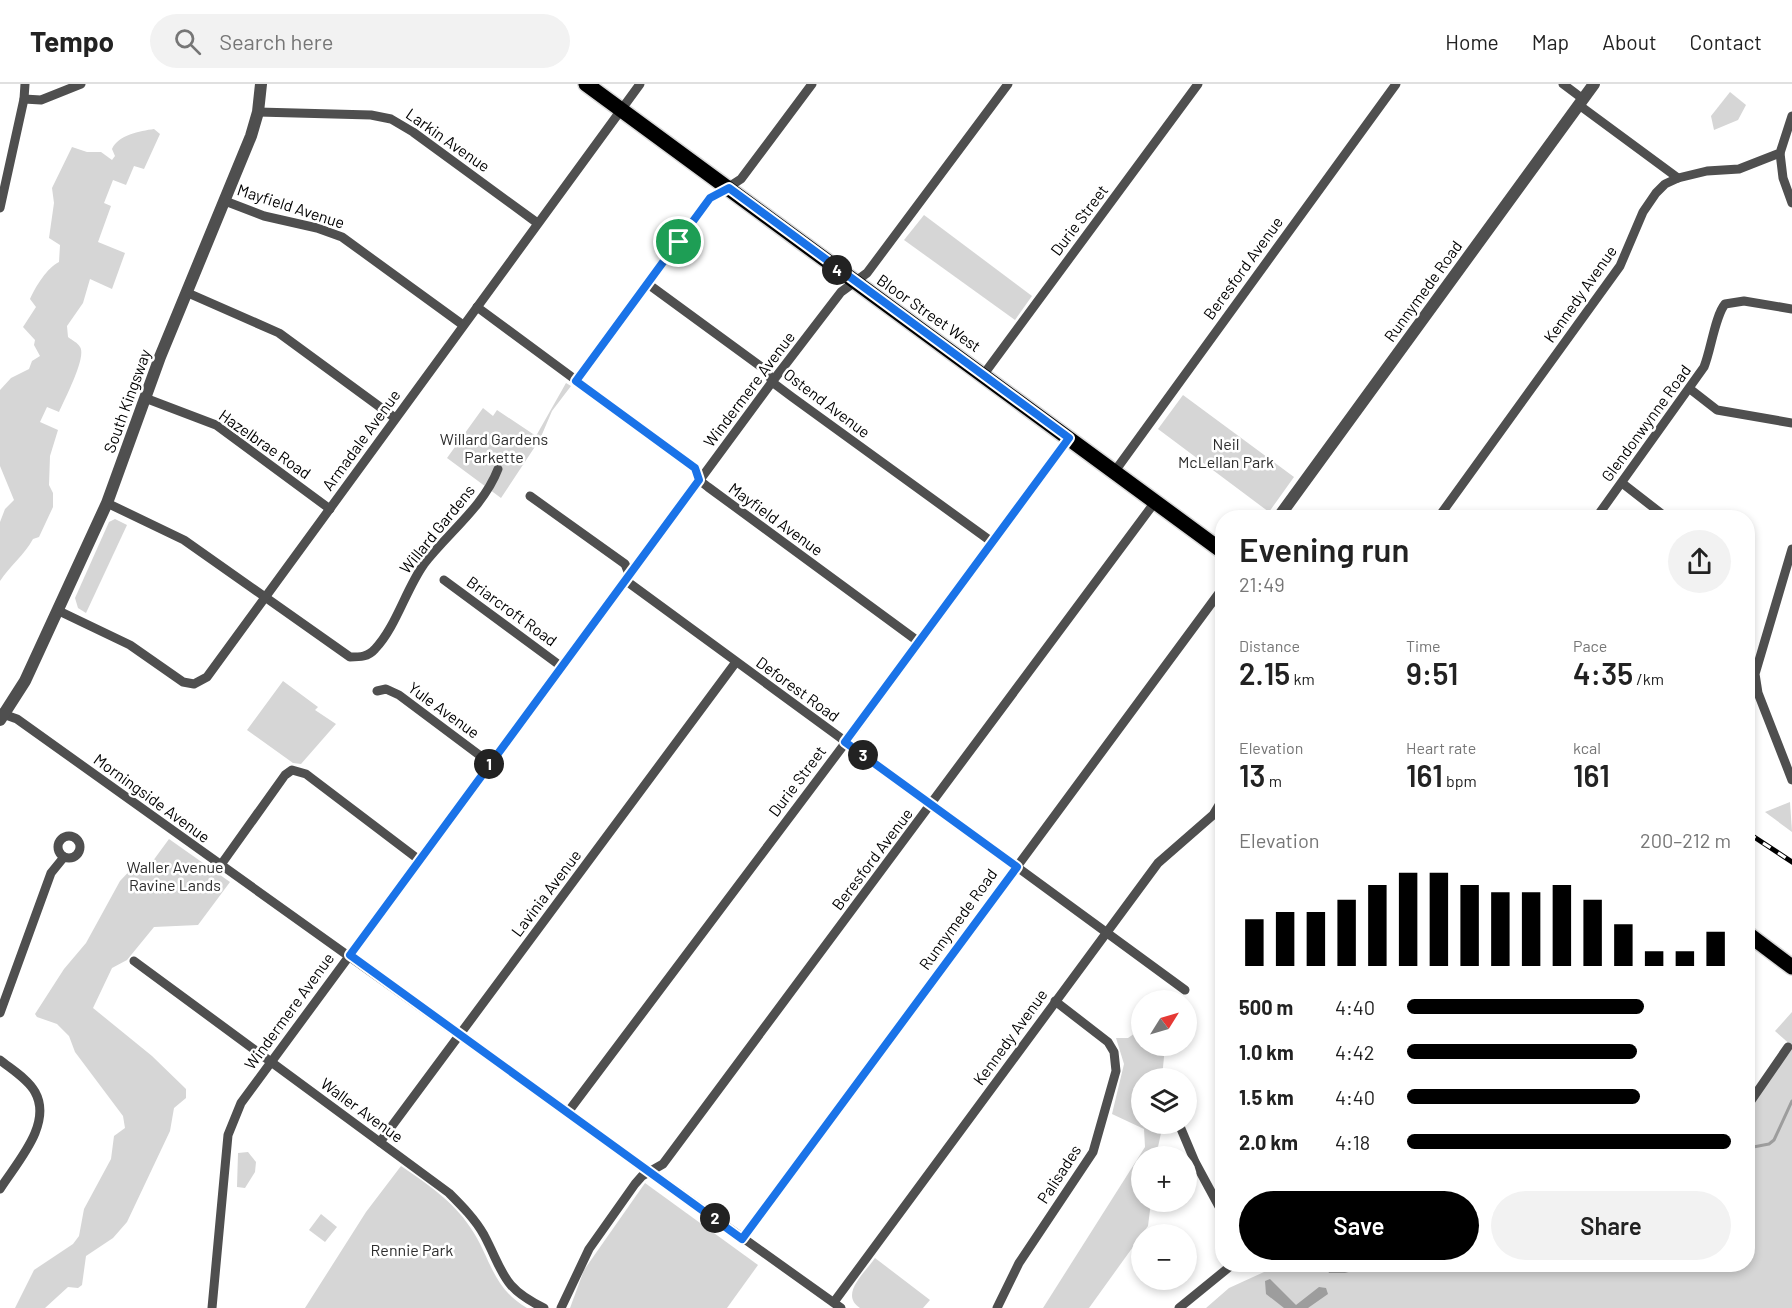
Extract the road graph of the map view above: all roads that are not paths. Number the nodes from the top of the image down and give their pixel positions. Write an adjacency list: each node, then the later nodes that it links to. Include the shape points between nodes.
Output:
1 (25, 84): 12 (street)
2 (81, 84): 12 (street, via 41,100)
3 (261, 84): 15 (street, South Kingsway)
4 (586, 84): 14 (main road, Bloor Street West)
5 (640, 84): 14 (street, Armadale Avenue)
6 (812, 84): 19 (street, via 741,179)
7 (1008, 84): 24 (street, Windermere Avenue, via 900,231 867,273)
8 (1198, 84): 30 (street, Durie Street)
9 (1396, 84): 39 (street, Beresford Avenue)
10 (1563, 84): 13 (street)
11 (1594, 84): 13 (street, Runnymede Road)
12 (24, 99): 22 (street)
13 (1581, 102): 18 (street); 46 (street, Runnymede Road)
14 (621, 110): 19 (main road, Bloor Street West); 23 (street, Armadale Avenue)
15 (258, 112): 20 (street, South Kingsway); 23 (street, Larkin Avenue, via 391,118)
16 (1792, 116): 17 (street)
17 (1780, 153): 18 (street, Kennedy Avenue, via 1739,169); 21 (street)
18 (1678, 177): 47 (street, Kennedy Avenue, via 1665,184 1649,202 1620,266)
19 (729, 188): 24 (main road, Bloor Street West); 25 (street, via 712,196)
20 (225, 201): 26 (street, South Kingsway); 29 (street, Mayfield Avenue, via 342,237)
21 (1792, 203)
22 (0, 208)
23 (537, 222): 27 (street, Armadale Avenue)
24 (855, 282): 30 (main road, Bloor Street West); 32 (street, Windermere Avenue, via 841,292)
25 (648, 284): 31 (street); 32 (street, Ostend Avenue, via 767,372)
26 (188, 293): 34 (street, South Kingsway); 35 (street, via 279,333)
27 (477, 307): 29 (street, Armadale Avenue); 31 (street, Mayfield Avenue)
28 (1792, 309): 33 (street, Glendonwynne Road, via 1744,301 1725,304 1704,367)
29 (463, 325): 35 (street, Armadale Avenue)
30 (984, 374): 37 (main road, Bloor Street West)
31 (576, 381): 40 (street, Mayfield Avenue, via 695,468)
32 (772, 382): 40 (street, Windermere Avenue); 50 (street, Ostend Avenue)
33 (1690, 389): 36 (street, via 1717,410); 41 (street, Glendonwynne Road)
34 (145, 398): 44 (street, South Kingsway); 45 (street, Hazelbrae Road, via 216,425)
35 (396, 418): 45 (street, Armadale Avenue)
36 (1792, 423)
37 (1069, 438): 39 (main road, Bloor Street West); 50 (street, Durie Street)
38 (498, 469): 55 (street, Willard Gardens, via 491,486 424,565 379,644 367,656 350,657)
39 (1115, 471): 43 (main road, Bloor Street West)
40 (699, 480): 53 (street, Windermere Avenue); 58 (street, Mayfield Avenue)
41 (1622, 483): 48 (street, Glendonwynne Road); 49 (street)
42 (530, 496): 53 (street, Deforest Road, via 625,564)
43 (1155, 502): 51 (main road, Bloor Street West); 66 (street, Beresford Avenue)
44 (107, 503): 55 (street, via 184,540); 57 (street, South Kingsway)
45 (330, 509): 55 (street, Armadale Avenue)
46 (1284, 510)
47 (1444, 510)
48 (1602, 510)
49 (1657, 510)
50 (992, 542): 58 (street, Durie Street)
51 (1215, 546)
52 (1791, 556): 65 (street, via 1755,674 1758,693)
53 (627, 577): 59 (street, Deforest Road); 60 (street, Windermere Avenue)
54 (444, 580): 60 (street, Briarcroft Road)
55 (263, 598): 57 (street, Armadale Avenue, via 209,675 194,684 183,682 130,645)
56 (1215, 598): 71 (street, Runnymede Road)
57 (59, 611): 62 (street, South Kingsway, via 19,693)
58 (919, 642): 63 (street, Durie Street)
59 (736, 662): 63 (street, Deforest Road); 80 (street, Lavinia Avenue)
60 (562, 666): 64 (street, Windermere Avenue)
61 (377, 691): 64 (street, Yule Avenue, via 386,689 399,695)
62 (1, 716): 70 (street, Morningside Avenue, via 17,719)
63 (845, 742): 66 (street, Deforest Road); 85 (street, Durie Street)
64 (490, 763): 69 (street, Windermere Avenue)
65 (1792, 780)
66 (931, 805): 71 (street, Deforest Road); 88 (street, Beresford Avenue, via 663,1164)
67 (1215, 812): 72 (street, Kennedy Avenue, via 1158,863)
68 (64, 857): 79 (street, via 51,873)
69 (418, 859): 70 (street, via 295,770 285,775); 74 (street, Windermere Avenue)
70 (220, 866): 74 (street, Morningside Avenue)
71 (1017, 867): 72 (street, Deforest Road); 91 (street, Runnymede Road)
72 (1106, 932): 77 (street, Deforest Road); 78 (street, Kennedy Avenue)
73 (1755, 939): 76 (main road)
74 (350, 955): 80 (street, Morningside Avenue); 83 (street, Windermere Avenue)
75 (134, 961): 83 (street, Waller Avenue)
76 (1792, 967)
77 (1185, 990)
78 (1055, 1001): 93 (street, Kennedy Avenue); 97 (street, Palisades, via 1108,1042 1116,1071 1093,1152 1019,1263)
79 (0, 1013)
80 (460, 1034): 85 (street, Morningside Avenue); 87 (street, Lavinia Avenue)
81 (1788, 1047): 84 (street)
82 (0, 1060): 89 (street, via 34,1090 40,1105 38,1128)
83 (270, 1062): 87 (street, Waller Avenue); 94 (street, Windermere Avenue, via 241,1103 228,1135)
84 (1755, 1095)
85 (568, 1112): 88 (street, Morningside Avenue)
86 (1183, 1134): 90 (street)
87 (380, 1142): 95 (street, Waller Avenue, via 460,1204 482,1231 504,1279)
88 (651, 1171): 91 (street, Morningside Avenue); 96 (street, Beresford Avenue, via 635,1184 589,1249)
89 (0, 1189)
90 (1215, 1199)
91 (742, 1239): 93 (street, Morningside Avenue)
92 (1223, 1272): 98 (street)
93 (838, 1305)
94 (212, 1308)
95 (544, 1308)
96 (561, 1308)
97 (997, 1308)
98 (1179, 1308)

